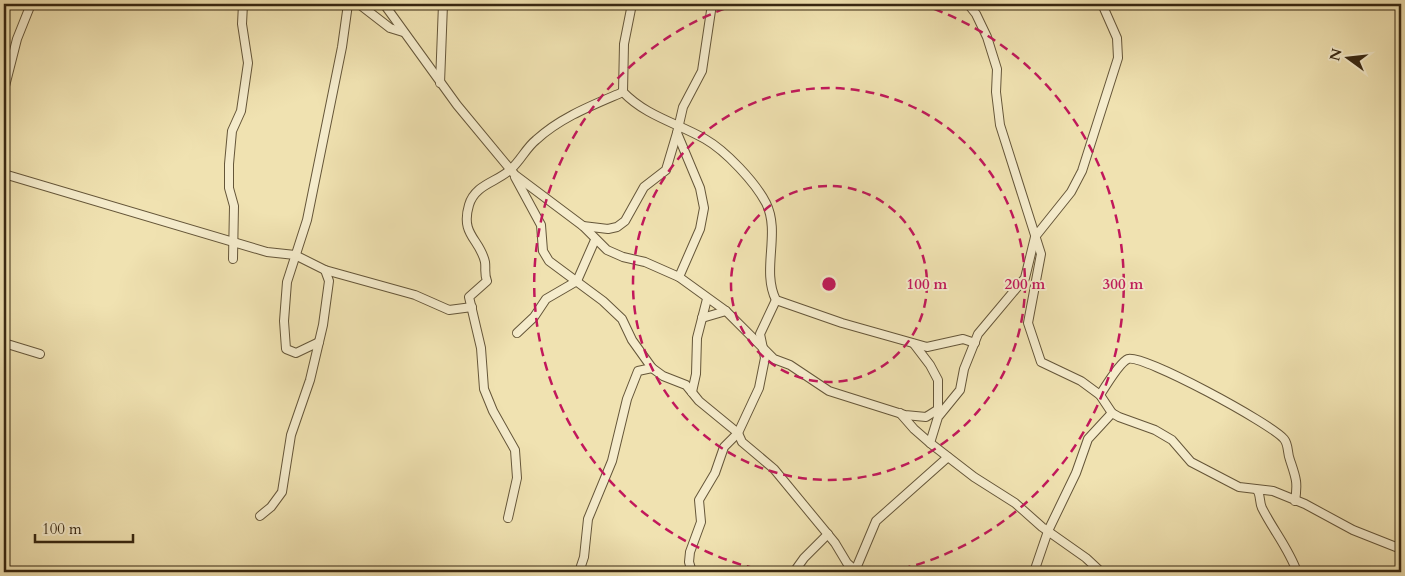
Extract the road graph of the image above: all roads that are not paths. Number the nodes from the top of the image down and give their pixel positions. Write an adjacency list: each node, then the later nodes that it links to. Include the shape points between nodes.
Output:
1 (31, 4): 13 (street, via 17,39)
2 (243, 4): 21 (street, via 242,24 248,63 241,111 232,131 229,164)
3 (348, 4): 22 (street, via 307,220)
4 (359, 4): 11 (street, via 390,28)
5 (384, 4): 11 (street)
6 (443, 4): 12 (street)
7 (632, 4): 14 (street, via 624,44)
8 (712, 4): 15 (street, via 702,71 683,107)
9 (968, 4): 19 (street, via 987,37 997,69 1000,125)
10 (1102, 4): 19 (street, via 1114,28 1118,51 1112,82 1077,182)
11 (403, 32): 12 (street)
12 (440, 83): 16 (street, via 480,136)
13 (4, 90)
14 (623, 92): 15 (street, via 644,110); 16 (street, via 573,114 547,130 534,141)
15 (679, 130): 18 (street, via 666,170 644,187 625,221 608,229); 25 (street, via 704,208 700,230); 28 (street, via 717,147 756,187 764,200 770,211 770,288)
16 (513, 172): 18 (street); 26 (street, via 541,225 546,258); 29 (street, via 478,191 469,204 466,227 485,262 486,281 469,297)
17 (4, 174): 21 (street)
18 (583, 226): 20 (street)
19 (1035, 237): 35 (street, via 1025,278 982,328); 41 (street, via 1041,254 1028,323 1038,357 1046,366 1081,381)
20 (595, 240): 25 (street, via 616,255 645,262); 26 (street)
21 (234, 242): 22 (street, via 267,252); 23 (street)
22 (295, 255): 24 (street); 33 (street, via 286,285 285,347 296,353)
23 (233, 259)
24 (325, 270): 29 (street, via 415,295 449,310); 33 (street, via 329,287)
25 (679, 277): 27 (street)
26 (577, 281): 32 (street, via 546,299 534,317); 39 (street, via 622,319)
27 (707, 299): 30 (street); 31 (street)
28 (776, 300): 36 (street); 37 (street, via 760,334)
29 (472, 307): 51 (street, via 481,348 484,389 515,450 517,478)
30 (726, 311): 31 (street); 37 (street)
31 (702, 318): 40 (street)
32 (517, 333)
33 (319, 342): 50 (street, via 308,388 291,435 282,492)
34 (4, 343): 38 (street)
35 (975, 343): 36 (street, via 963,339 927,347); 44 (street, via 964,369 959,393)
36 (914, 344): 44 (street, via 938,380)
37 (762, 346): 43 (street, via 774,359 829,390); 45 (street, via 764,369)
38 (40, 354)
39 (652, 368): 40 (street, via 686,385); 55 (street, via 638,371 627,399 612,461 588,519)
40 (692, 392): 45 (street)
41 (1100, 395): 42 (street); 49 (street, via 1125,361 1133,358 1148,362 1214,395 1286,440 1297,476)
42 (1112, 412): 48 (street, via 1172,440 1191,462 1239,487); 52 (street, via 1088,439)
43 (900, 413): 44 (street, via 926,417); 46 (street)
44 (938, 414): 46 (street)
45 (738, 433): 53 (street, via 742,442 774,469); 56 (street, via 724,446 699,500 701,522 690,552)
46 (930, 443): 47 (street)
47 (948, 457): 52 (street, via 1015,503); 58 (street, via 876,521)
48 (1257, 490): 49 (street, via 1273,491); 61 (street, via 1261,507 1282,546 1293,559)
49 (1295, 501): 54 (street)
50 (260, 516)
51 (508, 518)
52 (1048, 532): 59 (street); 60 (street)
53 (828, 534): 57 (street); 58 (street)
54 (1401, 549)
55 (579, 572)
56 (692, 572)
57 (794, 572)
58 (854, 572)
59 (1034, 572)
60 (1102, 572)
61 (1297, 572)

